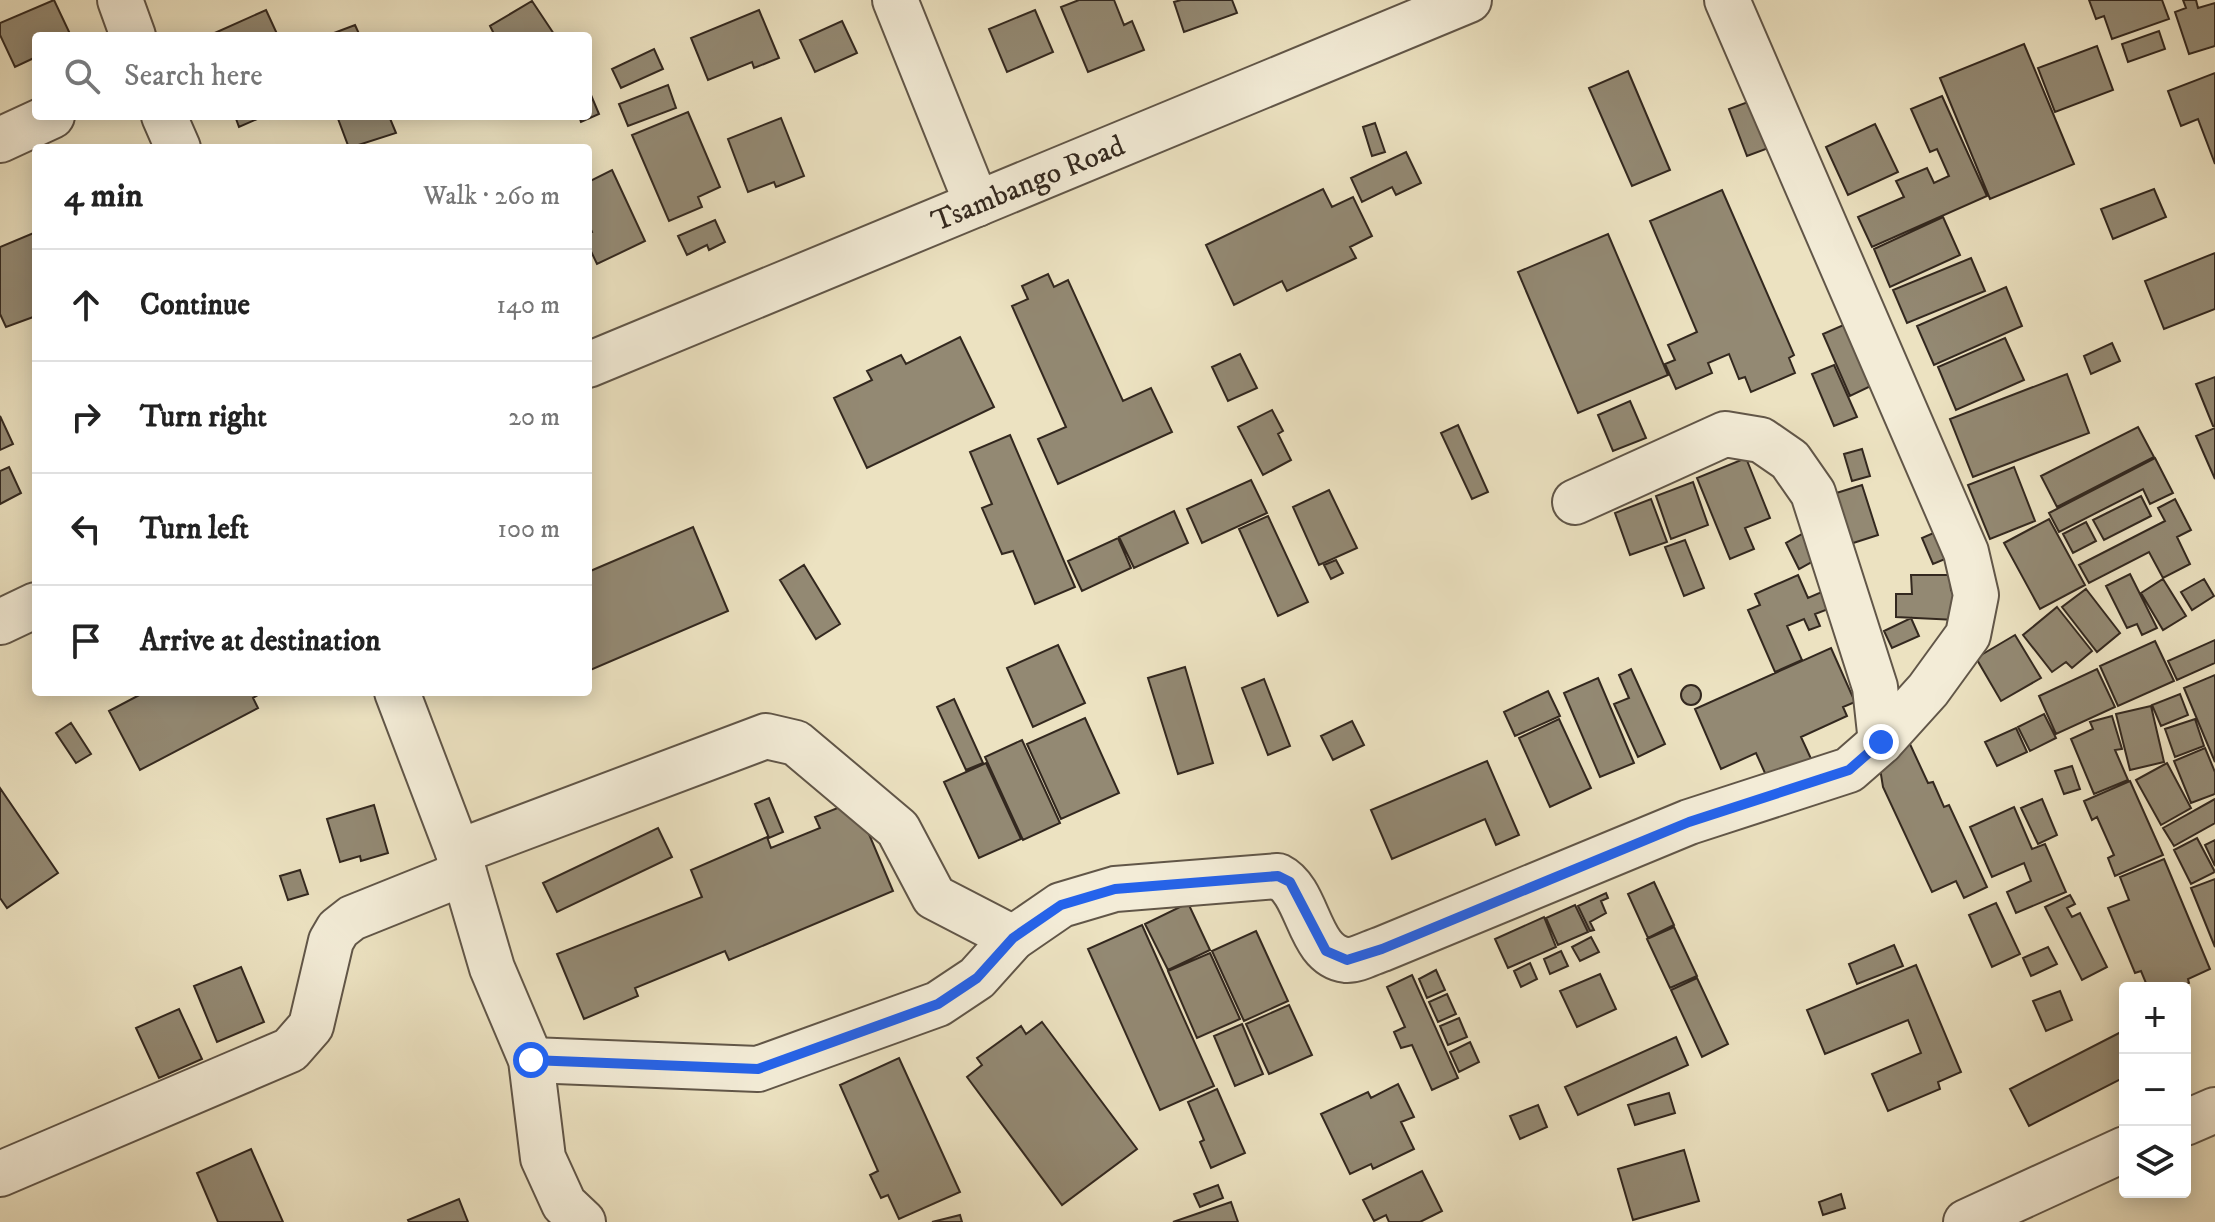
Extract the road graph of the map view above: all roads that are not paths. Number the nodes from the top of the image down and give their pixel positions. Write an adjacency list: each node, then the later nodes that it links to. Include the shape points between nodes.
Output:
1 (895, 0): 8 (street)
2 (1469, 0): 8 (street, Tsambango Road)
3 (1727, 0): 14 (street, via 1966,552 1976,595 1968,635)
4 (43, 120): 6 (street)
5 (166, 120): 7 (street)
6 (0, 140)
7 (176, 144)
8 (977, 204): 9 (street, Tsambango Road)
9 (592, 363)
10 (1575, 502): 14 (street, via 1725,434 1761,440 1790,460 1813,493 1875,687)
11 (32, 607): 12 (street)
12 (0, 622)
13 (398, 696): 15 (street)
14 (1881, 742): 16 (street, via 1849,770 1689,822 1347,960 1326,951 1290,882 1278,876 1115,889 1061,905)
15 (461, 863): 16 (street, via 776,735 796,743 898,829 934,897); 17 (street, via 492,968); 21 (street, via 338,929 311,1026 290,1050)
16 (1013, 938): 17 (street, via 977,978 938,1004 758,1069)
17 (531, 1060): 22 (street, via 543,1158 564,1204)
18 (2215, 1110): 19 (street)
19 (2191, 1120)
20 (2119, 1152): 23 (street)
21 (0, 1174)
22 (583, 1222)
23 (1966, 1222)

